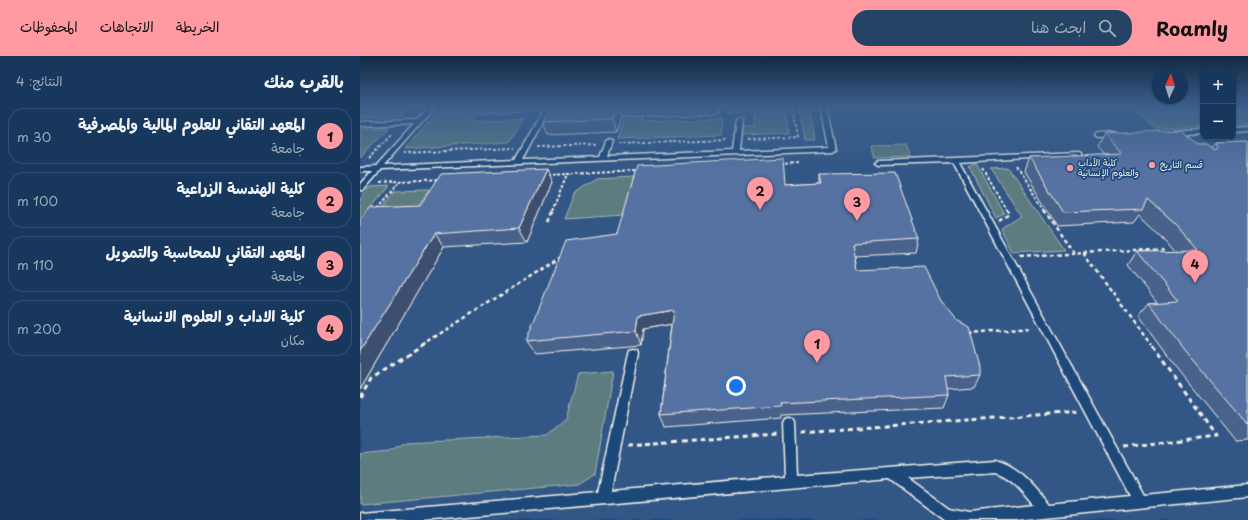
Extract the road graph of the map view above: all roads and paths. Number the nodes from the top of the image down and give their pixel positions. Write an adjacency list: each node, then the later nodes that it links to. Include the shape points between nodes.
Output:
1 (397, 129): 26 (path)
2 (412, 129): 19 (lane)
3 (537, 129): 17 (lane)
4 (738, 129): 14 (lane)
5 (797, 129): 14 (path, via 798,136)
6 (829, 129): 18 (lane, via 833,149)
7 (1248, 129): 8 (lane)
8 (1236, 130)
9 (1200, 131): 11 (lane)
10 (1165, 133): 11 (lane)
11 (1173, 133): 15 (lane)
12 (1120, 135): 13 (lane)
13 (1097, 136)
14 (737, 140): 16 (path); 18 (lane)
15 (1184, 142)
16 (608, 143): 17 (path); 21 (lane)
17 (526, 148): 19 (path); 24 (lane)
18 (735, 153): 21 (lane)
19 (389, 154): 30 (lane)
20 (1079, 155): 22 (lane)
21 (603, 158): 24 (lane)
22 (1010, 158): 23 (lane); 43 (path)
23 (978, 160): 25 (lane); 40 (path, via 1009,214)
24 (519, 161): 30 (lane)
25 (956, 161): 28 (lane); 40 (lane)
26 (365, 162)
27 (800, 163): 29 (path)
28 (878, 163)
29 (777, 164)
30 (377, 168): 31 (lane); 37 (lane)
31 (360, 169)
32 (568, 174): 33 (path); 34 (path, via 639,171); 39 (path)
33 (545, 175)
34 (637, 177)
35 (445, 180): 36 (path)
36 (399, 182): 37 (path); 38 (path)
37 (362, 186)
38 (375, 212)
39 (550, 222)
40 (991, 227): 45 (lane)
41 (1164, 248): 42 (path)
42 (1084, 253): 43 (path); 53 (path, via 1216,436)
43 (1074, 254): 45 (path)
44 (562, 256): 49 (path, via 371,378)
45 (1008, 258): 46 (lane)
46 (1045, 326): 47 (path); 50 (lane)
47 (969, 333)
48 (633, 353): 52 (lane)
49 (360, 397)
50 (1090, 411): 51 (path); 53 (lane)
51 (789, 428): 52 (path); 55 (lane)
52 (614, 446): 57 (lane)
53 (1110, 448): 58 (lane)
54 (892, 473): 55 (lane); 59 (lane, via 946,514 957,517); 59 (lane, via 995,466 1004,468 1012,473)
55 (791, 482): 57 (lane)
56 (1248, 491): 58 (lane)
57 (603, 498): 60 (lane)
58 (1140, 502): 59 (lane)
59 (1047, 511)
60 (360, 519)

